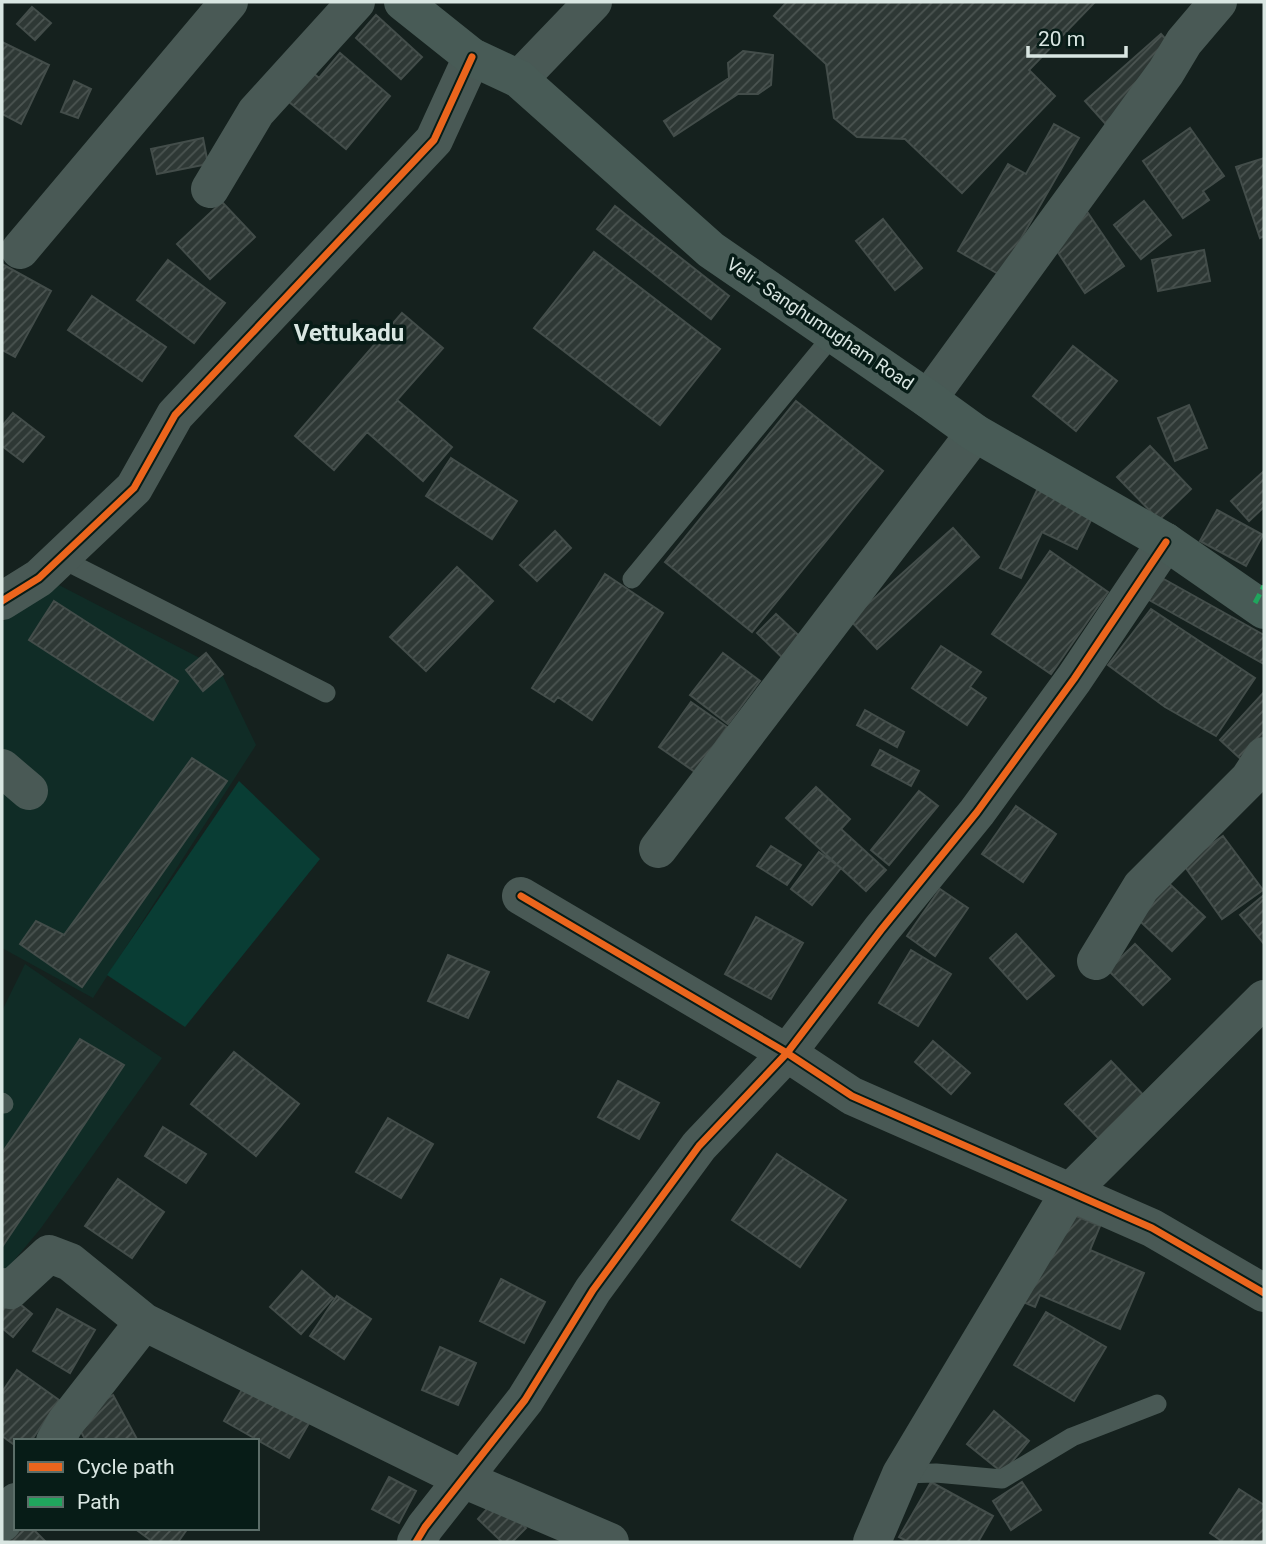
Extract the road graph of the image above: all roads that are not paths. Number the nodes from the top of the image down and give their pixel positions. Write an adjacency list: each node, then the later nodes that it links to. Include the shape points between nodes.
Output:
1 (229, 2): 9 (street)
2 (356, 2): 8 (street, via 257,112)
3 (404, 2): 6 (main road, Veli - Sanghumugham Road)
4 (593, 2): 7 (street)
5 (1218, 2): 11 (street, via 1184,42)
6 (472, 57): 7 (main road, Veli - Sanghumugham Road); 14 (street, via 433,140 176,415 134,488)
7 (519, 79): 10 (main road, Veli - Sanghumugham Road, via 711,250)
8 (210, 189)
9 (20, 250)
10 (834, 334): 11 (main road, Veli - Sanghumugham Road); 15 (lane)
11 (928, 399): 12 (main road, Veli - Sanghumugham Road)
12 (975, 433): 13 (main road, Veli - Sanghumugham Road); 20 (street)
13 (1166, 542): 16 (main road, Veli - Sanghumugham Road); 24 (street, via 977,812)
14 (60, 558): 17 (street, via 39,578); 18 (lane)
15 (632, 579)
16 (1261, 599)
17 (2, 601)
18 (326, 693)
19 (1264, 756): 22 (street, via 1249,779 1141,887)
20 (658, 849)
21 (521, 896): 24 (street)
22 (1096, 961)
23 (1264, 999): 25 (street)
24 (788, 1053): 25 (street, via 852,1096); 32 (street, via 699,1146 593,1290 525,1400)
25 (1069, 1193): 27 (street, via 1152,1228); 31 (street)
26 (2, 1287): 28 (street, via 10,1290 49,1254 70,1262)
27 (1264, 1293)
28 (144, 1322): 30 (street); 32 (street)
29 (1157, 1404): 31 (lane, via 1072,1437 1002,1479)
30 (56, 1439)
31 (901, 1474): 37 (street)
32 (463, 1479): 35 (street); 36 (street)
33 (14, 1505): 34 (street)
34 (2, 1523)
35 (416, 1542)
36 (610, 1542)
37 (872, 1542)

